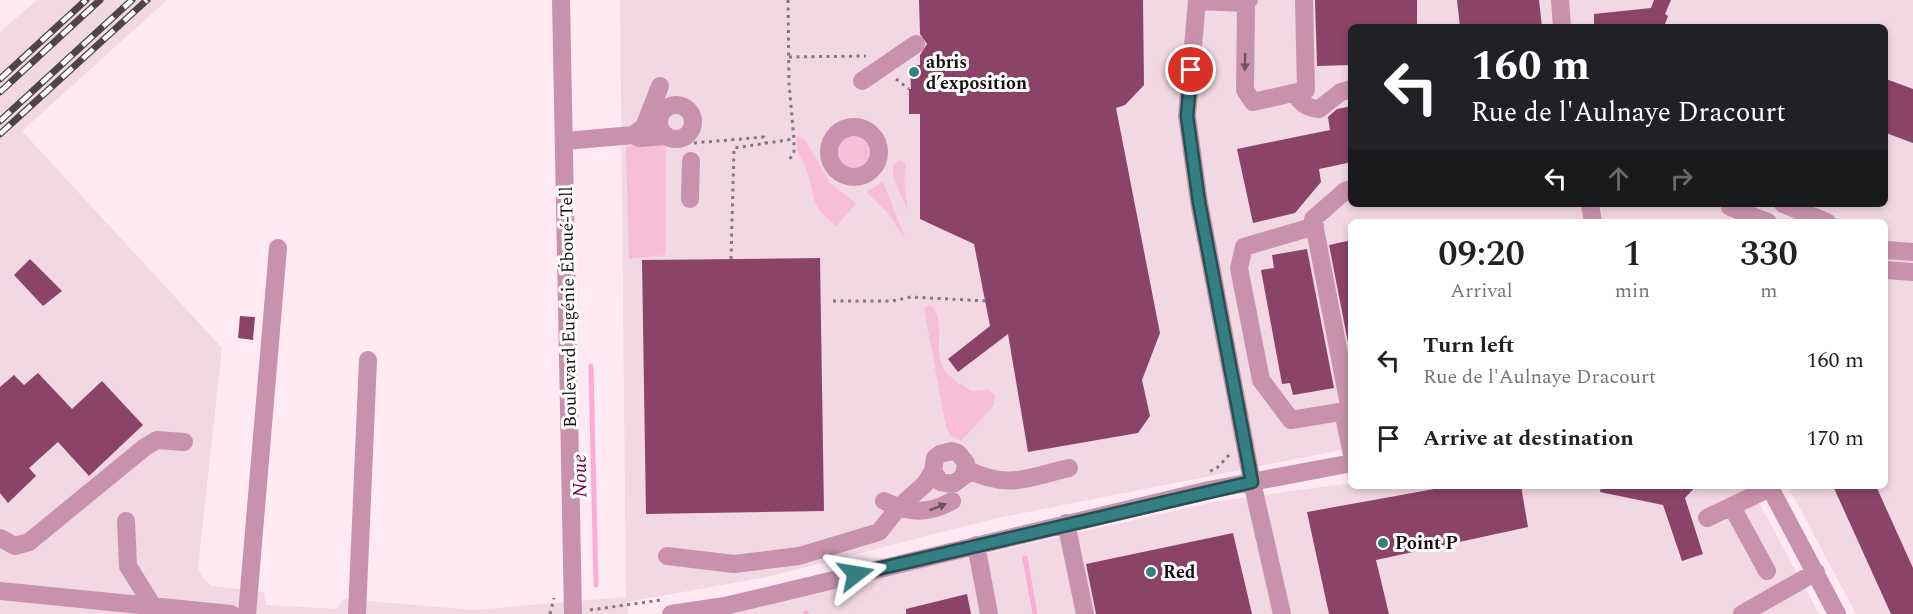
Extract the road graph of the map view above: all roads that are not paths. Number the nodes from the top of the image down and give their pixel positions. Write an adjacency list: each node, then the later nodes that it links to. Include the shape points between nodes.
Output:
1 (561, 0): 14 (street, Boulevard Eugénie Éboué-Tell)
2 (1304, 0): 11 (street, via 1306,90)
3 (1560, 0): 6 (street)
4 (1197, 1): 5 (street); 33 (street, via 1187,116 1199,202)
5 (1247, 2): 11 (street, one-way to 11, via 1245,90 1252,102)
6 (1562, 24)
7 (916, 44): 8 (street)
8 (862, 81)
9 (660, 86): 12 (street, via 644,126)
10 (1348, 89): 11 (street, via 1319,109 1308,108)
11 (1295, 93)
12 (633, 135): 13 (street); 14 (street)
13 (667, 136)
14 (565, 141): 54 (street, Boulevard Eugénie Éboué-Tell)
15 (688, 152): 17 (street)
16 (1348, 190): 22 (street, via 1313,219)
17 (690, 199)
18 (1730, 207): 20 (street)
19 (1790, 207): 21 (street)
20 (1760, 219)
21 (1820, 219)
22 (1314, 226): 29 (street); 29 (street, via 1244,247 1239,267 1261,380 1291,420)
23 (278, 248): 52 (street)
24 (1888, 250): 25 (street)
25 (1913, 252)
26 (1888, 270): 27 (street)
27 (1913, 272)
28 (368, 360): 53 (street)
29 (1348, 410)
30 (184, 442): 42 (street, via 157,440 144,447 29,542 15,546)
31 (1348, 464): 33 (street)
32 (1069, 468): 37 (street, via 1007,483 966,469 964,476 953,484 940,482 933,471 925,484)
33 (1252, 482): 41 (street); 58 (street)
34 (1766, 489): 38 (street)
35 (1771, 489): 46 (street)
36 (952, 501): 37 (street, one-way to 36, via 918,513)
37 (891, 504): 44 (street, via 879,532 799,556 734,564)
38 (1732, 507): 39 (street); 45 (street)
39 (1707, 519)
40 (126, 521): 48 (street, via 128,566)
41 (1066, 523): 43 (street); 57 (street)
42 (0, 538)
43 (976, 545): 55 (street, via 725,606); 56 (street)
44 (667, 556)
45 (1767, 571)
46 (1816, 572): 59 (street); 60 (street)
47 (0, 591): 49 (street)
48 (152, 604): 49 (street); 50 (street)
49 (81, 606)
50 (218, 614): 51 (street)
51 (231, 614)
52 (247, 614)
53 (357, 614)
54 (573, 614)
55 (671, 614)
56 (989, 614)
57 (1085, 614)
58 (1282, 614)
59 (1742, 614)
60 (1838, 614)

